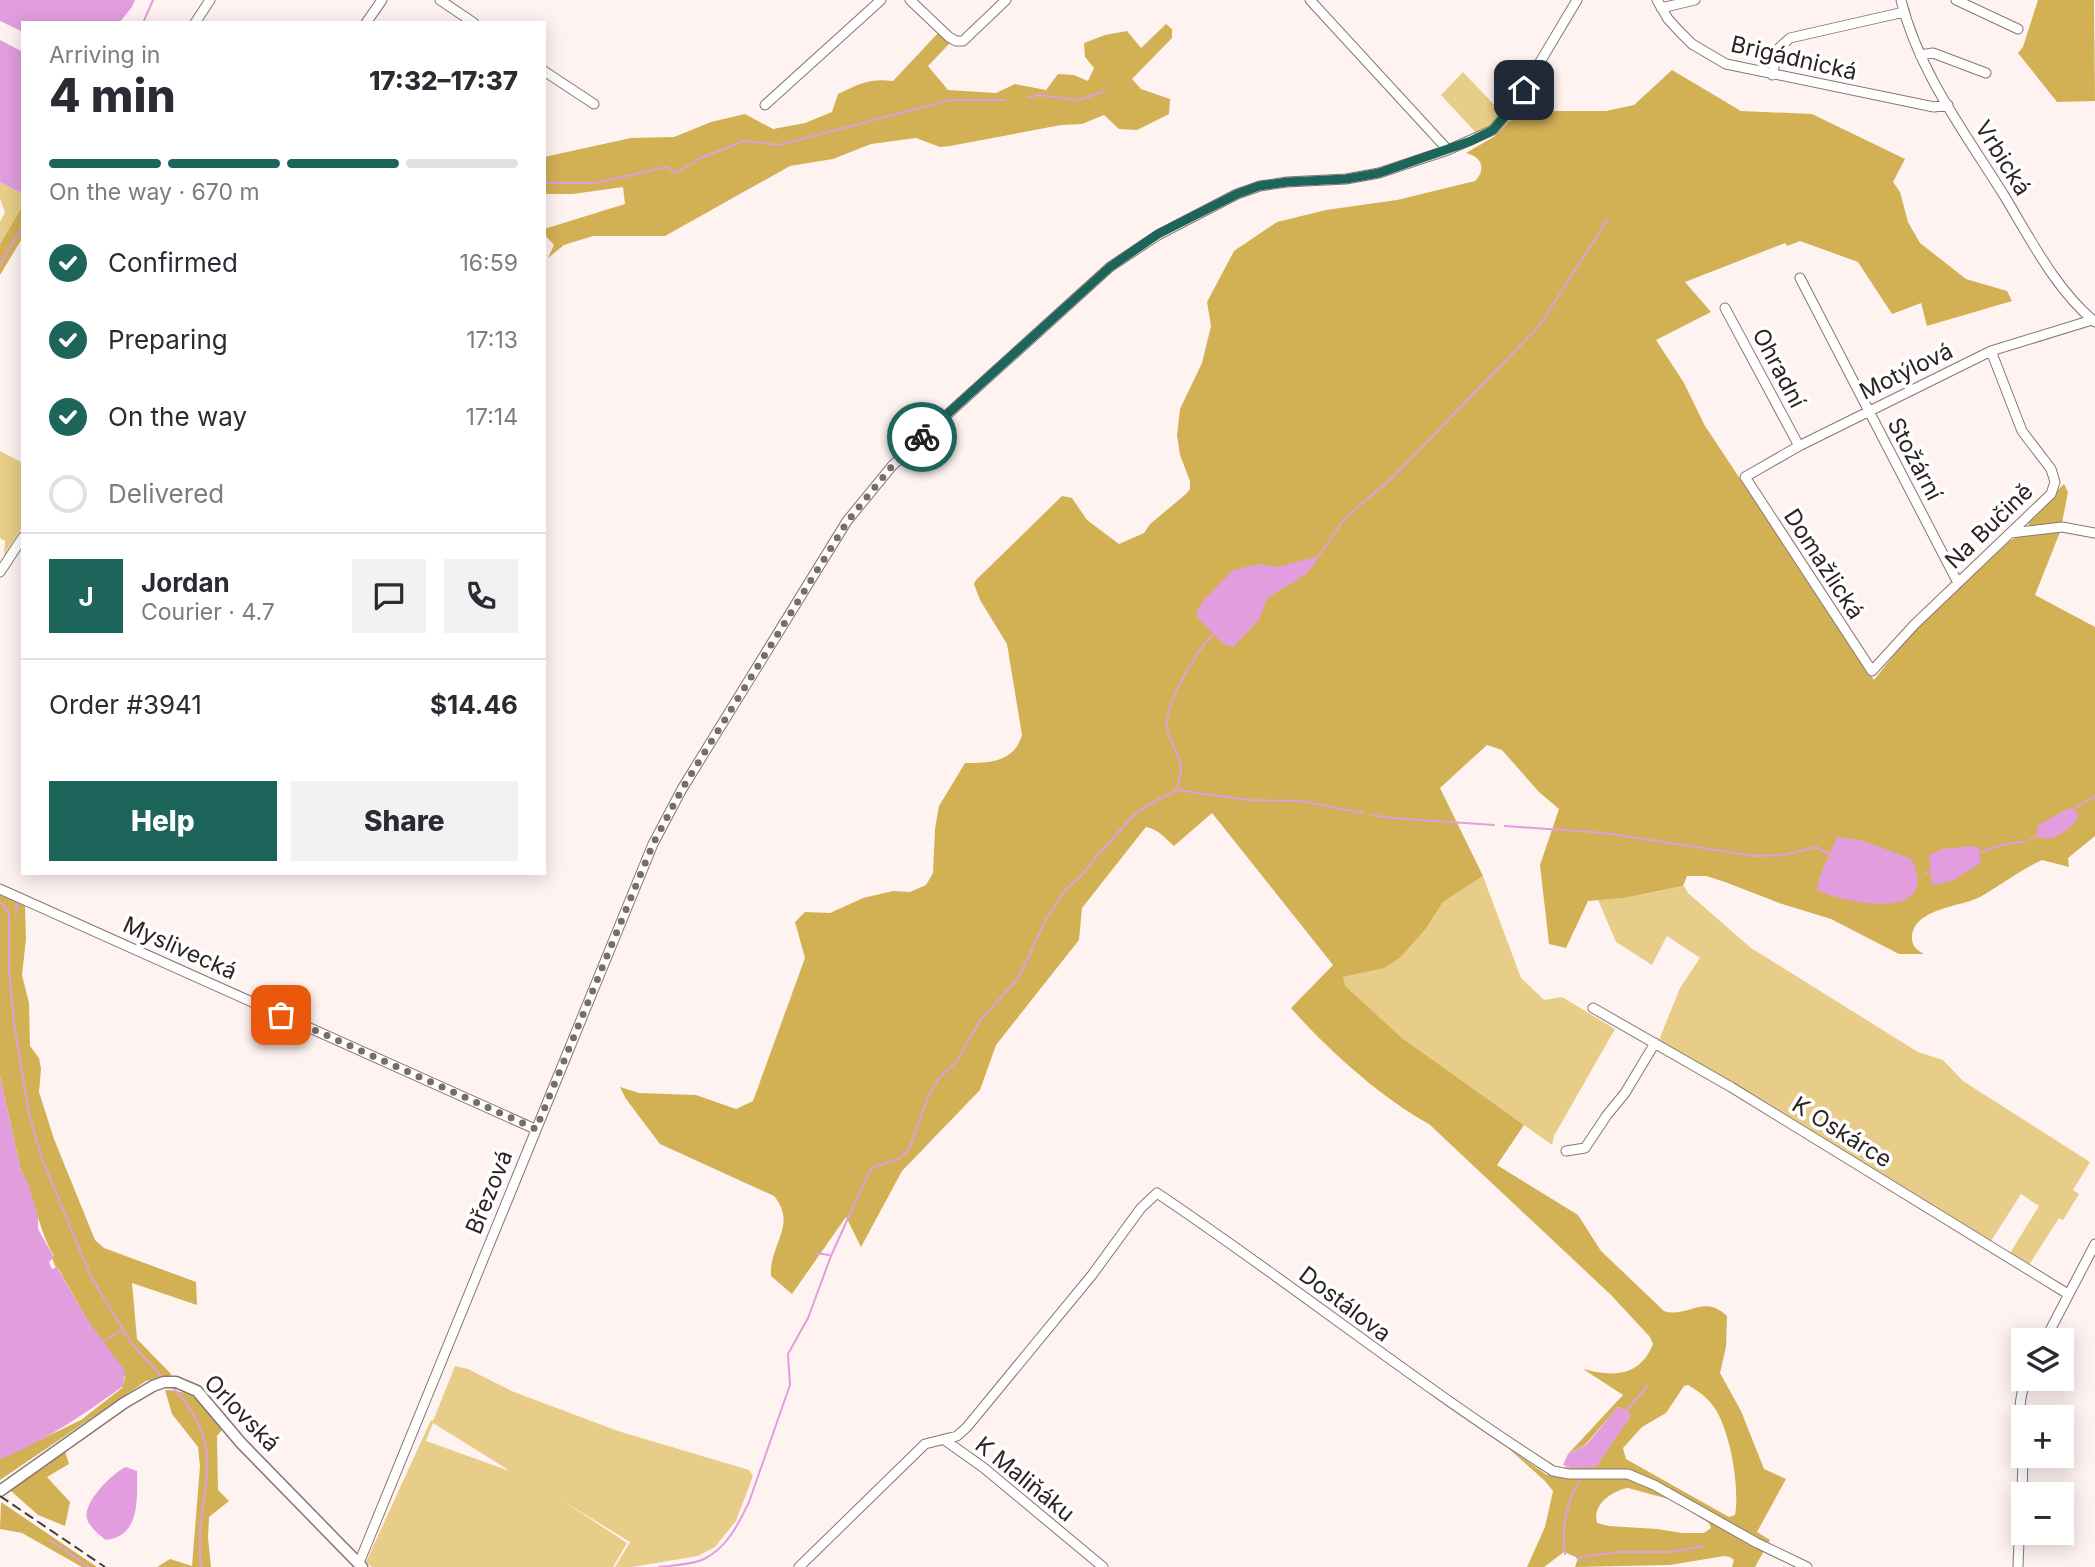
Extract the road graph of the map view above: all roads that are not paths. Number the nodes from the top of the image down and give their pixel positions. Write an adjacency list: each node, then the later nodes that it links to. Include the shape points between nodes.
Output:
1 (210, 0): 14 (street)
2 (382, 0): 15 (street)
3 (440, 0): 16 (street)
4 (881, 0): 23 (street)
5 (910, 0): 6 (street, via 949,37 963,41)
6 (1006, 0)
7 (1310, 0): 25 (street)
8 (1577, 0): 25 (street, Březová, via 1515,104 1493,130)
9 (1695, 0): 12 (street)
10 (1901, 0): 13 (street, Vrbická)
11 (1956, 0): 17 (street)
12 (1659, 4): 21 (street, Brigádnická, via 1679,32 1711,56 1739,69)
13 (1905, 12): 18 (street, Vrbická); 21 (street, via 1790,38 1779,48)
14 (196, 21)
15 (367, 21)
16 (471, 21)
17 (2018, 29)
18 (1920, 55): 20 (street, via 1933,54); 24 (street, Vrbická)
19 (546, 72): 22 (street)
20 (1986, 73)
21 (1772, 75): 24 (street, Brigádnická, via 1934,107)
22 (594, 104)
23 (765, 105)
24 (1948, 105): 28 (street, Vrbická, via 2046,264)
25 (1448, 150): 42 (street, Březová, via 1379,173 1259,186 1158,234 1110,267 892,466 847,522 682,789 653,844)
26 (1800, 278): 30 (street, Stožární)
27 (1725, 308): 31 (street, Ohradní)
28 (2094, 321): 29 (street, Motýlová)
29 (1991, 351): 30 (street, Motýlová); 33 (street, Na Bučině, via 2022,431 2051,469 2055,482 2051,494)
30 (1868, 412): 31 (street, Motýlová); 37 (street, Stožární)
31 (1799, 446): 32 (street, Motýlová)
32 (1745, 477): 38 (street, Domažlická)
33 (2011, 533): 34 (street, via 2062,527); 37 (street, Na Bučině)
34 (2095, 533)
35 (21, 540): 36 (street)
36 (0, 572)
37 (1958, 583): 38 (street, Na Bučině)
38 (1872, 671)
39 (0, 889): 42 (street, Myslivecká)
40 (1593, 1008): 41 (street, K Oskárce)
41 (1655, 1043): 43 (street, via 1585,1148); 45 (street, K Oskárce)
42 (536, 1129): 50 (street, Březová)
43 (1566, 1151)
44 (2095, 1244): 45 (street)
45 (2068, 1294): 46 (street)
46 (2051, 1328)
47 (2022, 1391): 54 (street)
48 (946, 1441): 51 (street, K Maliňáku, via 925,1444); 52 (street, K Maliňáku); 53 (street, Dostálova, via 967,1427 1157,1193 1371,1348 1553,1471 1628,1474)
49 (4, 1488): 50 (main road, Orlovská, via 124,1403 170,1382 197,1391)
50 (360, 1565)
51 (799, 1567)
52 (1102, 1567)
53 (1807, 1567)
54 (2018, 1567)

